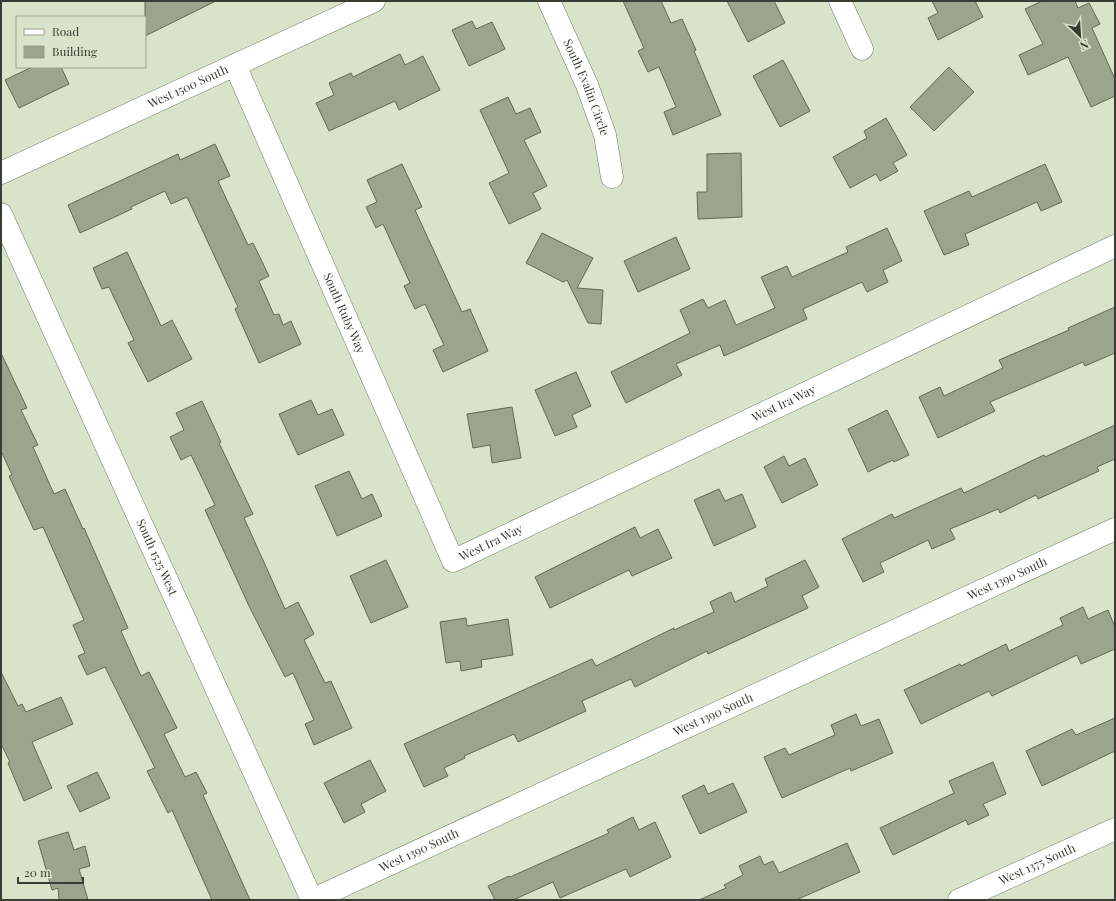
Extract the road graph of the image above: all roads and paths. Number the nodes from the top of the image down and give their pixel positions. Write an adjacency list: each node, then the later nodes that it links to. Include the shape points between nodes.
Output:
1 (374, 1): 5 (street, West 1500 South)
2 (549, 1): 7 (street, South Evalin Circle, via 587,85 605,135)
3 (840, 1): 4 (street)
4 (862, 49)
5 (235, 65): 6 (street, West 1500 South); 11 (street, South Ruby Way)
6 (1, 173)
7 (612, 177)
8 (1, 214): 13 (street, South 1525 West)
9 (1115, 246): 11 (street, West Ira Way)
10 (1115, 529): 13 (street, West 1390 South)
11 (453, 561)
12 (1115, 829): 14 (street, West 1375 South)
13 (312, 900)
14 (959, 900)

